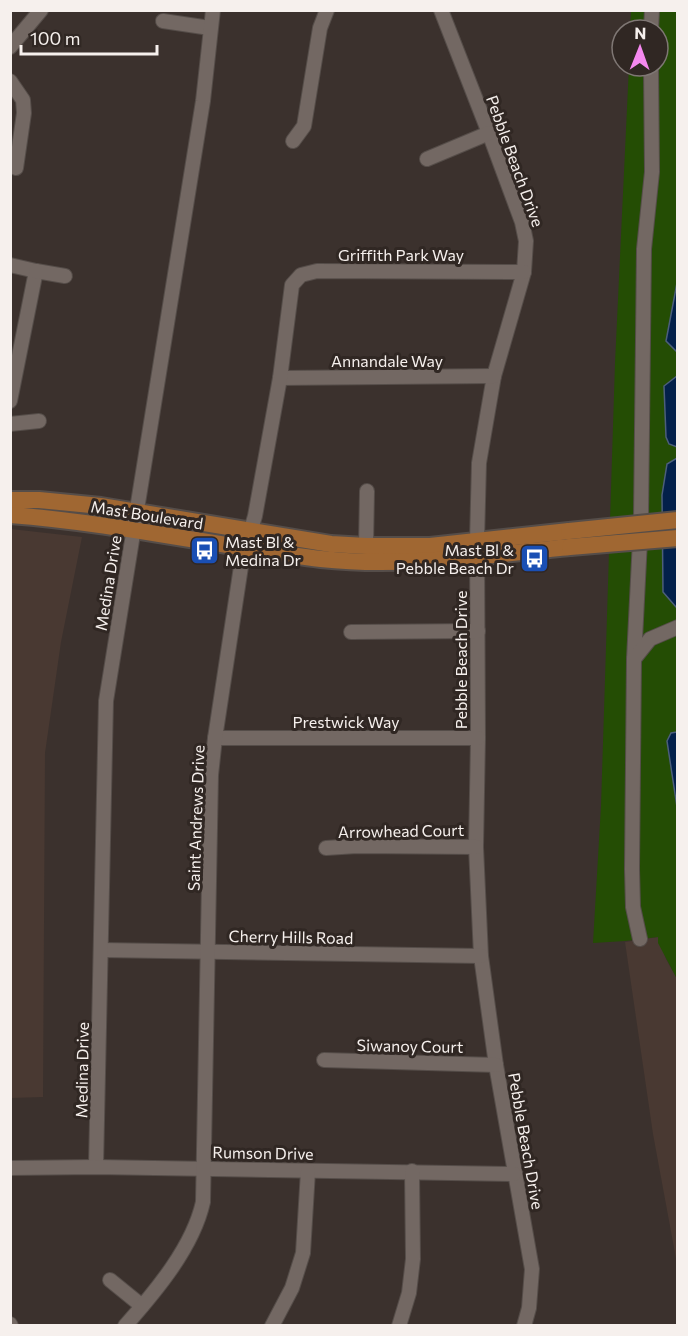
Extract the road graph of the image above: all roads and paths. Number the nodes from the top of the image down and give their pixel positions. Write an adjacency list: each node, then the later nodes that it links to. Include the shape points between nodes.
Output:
1 (41, 10): 7 (street)
2 (213, 10): 6 (street, Medina Drive)
3 (327, 10): 11 (street, via 320,28 304,126)
4 (441, 10): 10 (street, Pebble Beach Drive)
5 (163, 21): 6 (street)
6 (210, 28): 26 (street, Medina Drive, via 202,101)
7 (10, 47)
8 (651, 78): 38 (street, via 652,172 644,249 641,520)
9 (10, 81): 13 (street, via 23,100 24,113)
10 (489, 133): 12 (street); 16 (street, Pebble Beach Drive, via 522,222 526,241)
11 (293, 141)
12 (427, 159)
13 (16, 168)
14 (10, 265): 15 (street)
15 (36, 271): 17 (street); 21 (street)
16 (524, 272): 18 (street, Griffith Park Way, via 308,272 294,280); 19 (street, Pebble Beach Drive)
17 (65, 276)
18 (291, 294): 20 (street, Saint Andrews Drive)
19 (494, 376): 20 (street, Annandale Way); 34 (street, Pebble Beach Drive, via 479,463)
20 (280, 378): 31 (street, Saint Andrews Drive)
21 (10, 401)
22 (39, 421): 23 (street)
23 (10, 424)
24 (367, 491): 33 (street)
25 (10, 500): 26 (main road, Mast Boulevard)
26 (136, 512): 29 (street, Medina Drive); 31 (main road, Mast Boulevard)
27 (10, 515): 29 (main road, Mast Boulevard)
28 (678, 520): 32 (main road, Mast Boulevard, bridge)
29 (134, 529): 31 (main road, Mast Boulevard); 44 (street, Medina Drive, via 105,719)
30 (678, 538): 32 (main road, Mast Boulevard, bridge)
31 (248, 539): 33 (main road, Mast Boulevard); 34 (main road, Mast Boulevard, via 322,559 402,562); 39 (street, Saint Andrews Drive)
32 (570, 539): 34 (main road, Mast Boulevard)
33 (366, 546): 34 (main road, Mast Boulevard)
34 (477, 549): 36 (street, Pebble Beach Drive)
35 (678, 627): 38 (street, via 650,639)
36 (478, 631): 37 (street); 40 (street, Pebble Beach Drive)
37 (351, 632)
38 (634, 659): 43 (street, via 632,868 633,907)
39 (215, 738): 40 (street, Prestwick Way); 45 (street, Saint Andrews Drive)
40 (478, 738): 41 (street, Pebble Beach Drive)
41 (476, 847): 42 (street, Arrowhead Court); 46 (street, Pebble Beach Drive)
42 (326, 849)
43 (640, 939)
44 (101, 950): 45 (street, Cherry Hills Road); 49 (street, Medina Drive)
45 (209, 951): 46 (street, Cherry Hills Road); 51 (street, Saint Andrews Drive)
46 (481, 956): 48 (street, Pebble Beach Drive)
47 (324, 1060): 48 (street, Siwanoy Court)
48 (496, 1065): 54 (street, Pebble Beach Drive)
49 (96, 1167): 50 (street, Rumson Drive); 51 (street, Rumson Drive)
50 (10, 1168)
51 (205, 1168): 52 (street, Rumson Drive); 56 (street, Saint Andrews Drive, via 203,1202 193,1231)
52 (308, 1171): 53 (street, Rumson Drive); 58 (street, via 301,1259 292,1288)
53 (412, 1171): 54 (street, Rumson Drive); 59 (street, via 413,1259 409,1293)
54 (514, 1174): 60 (street, Pebble Beach Drive, via 532,1269)
55 (110, 1280): 56 (street)
56 (142, 1306): 57 (street, Saint Andrews Drive)
57 (125, 1326)
58 (272, 1326)
59 (399, 1326)
60 (524, 1326)

